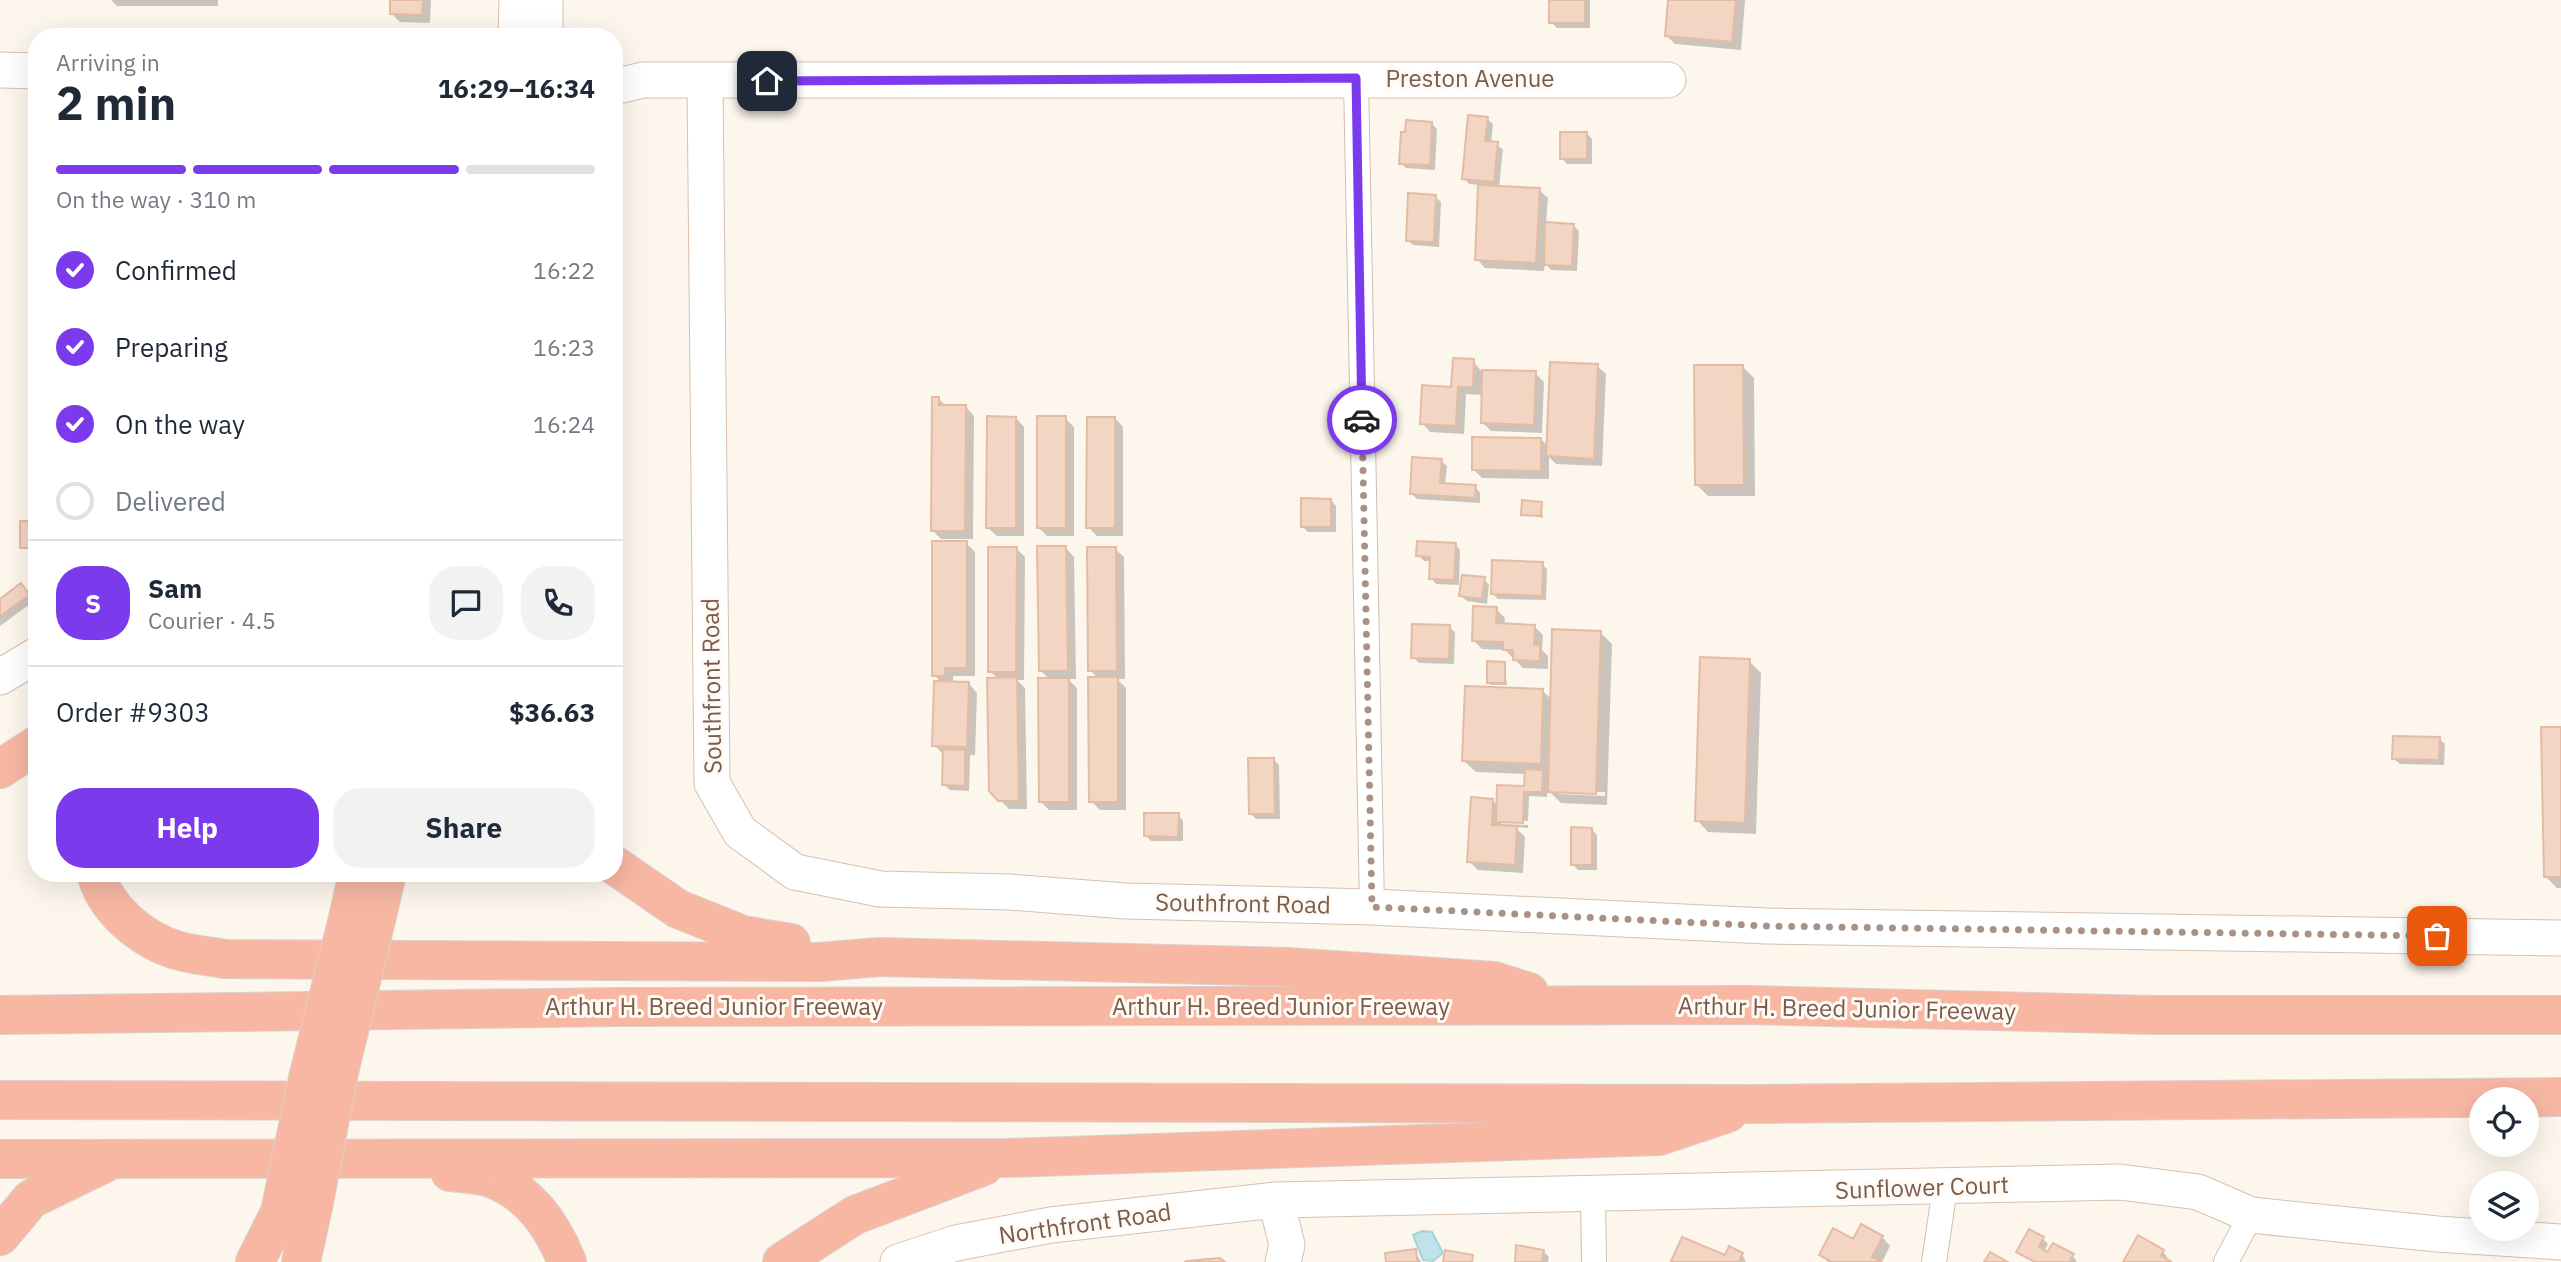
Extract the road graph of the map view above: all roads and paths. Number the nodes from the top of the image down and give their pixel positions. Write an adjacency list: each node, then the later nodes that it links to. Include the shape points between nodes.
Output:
1 (499, 0): 3 (street)
2 (517, 0): 4 (street)
3 (499, 28)
4 (541, 28)
5 (0, 71): 6 (street)
6 (28, 71)
7 (1356, 78): 9 (street, Preston Avenue); 10 (street, Preston Avenue); 20 (street)
8 (624, 79): 10 (street, Preston Avenue)
9 (1668, 80)
10 (705, 82): 20 (street, Southfront Road, via 712,783 740,832 795,872 880,888)
11 (28, 660): 12 (street)
12 (0, 677)
13 (28, 751): 14 (highway)
14 (0, 769)
15 (623, 871): 23 (highway, via 678,909 743,935)
16 (98, 882): 23 (highway, via 117,912 141,932 175,950 225,959 820,962)
17 (352, 882): 21 (highway)
18 (359, 882): 21 (highway)
19 (382, 882): 21 (highway)
20 (1372, 907): 22 (street, Southfront Road, via 1766,926)
21 (362, 917): 37 (highway, bridge)
22 (2561, 938)
23 (879, 957): 24 (highway, via 1288,967 1494,981)
24 (1576, 1007): 25 (highway, Arthur H. Breed Junior Freeway, via 616,1007); 26 (highway, Arthur H. Breed Junior Freeway)
25 (0, 1015)
26 (2561, 1015)
27 (2561, 1097): 29 (highway)
28 (0, 1100): 29 (highway)
29 (1756, 1104): 31 (highway, via 1659,1136)
30 (416, 1157): 31 (highway); 33 (highway); 45 (highway, via 446,1171 493,1179 531,1202 557,1236)
31 (1006, 1158): 46 (highway, via 855,1215)
32 (0, 1159): 33 (highway)
33 (113, 1159): 39 (highway, via 32,1199)
34 (1945, 1188): 35 (street, Sunflower Court); 38 (street, Sunflower Court, via 2120,1182 2198,1192); 50 (street)
35 (1593, 1196): 36 (street, Sunflower Court); 49 (street)
36 (1276, 1200): 47 (street, Northfront Road, via 1051,1225 957,1243); 48 (street, via 1287,1245)
37 (297, 1210): 41 (highway); 42 (highway); 43 (highway); 44 (highway)
38 (2251, 1215): 40 (street, Sunflower Court); 51 (street)
39 (0, 1236)
40 (2561, 1242)
41 (255, 1262)
42 (269, 1262)
43 (301, 1262)
44 (312, 1262)
45 (567, 1262)
46 (782, 1262)
47 (898, 1262)
48 (1283, 1262)
49 (1594, 1262)
50 (1934, 1262)
51 (2226, 1262)

